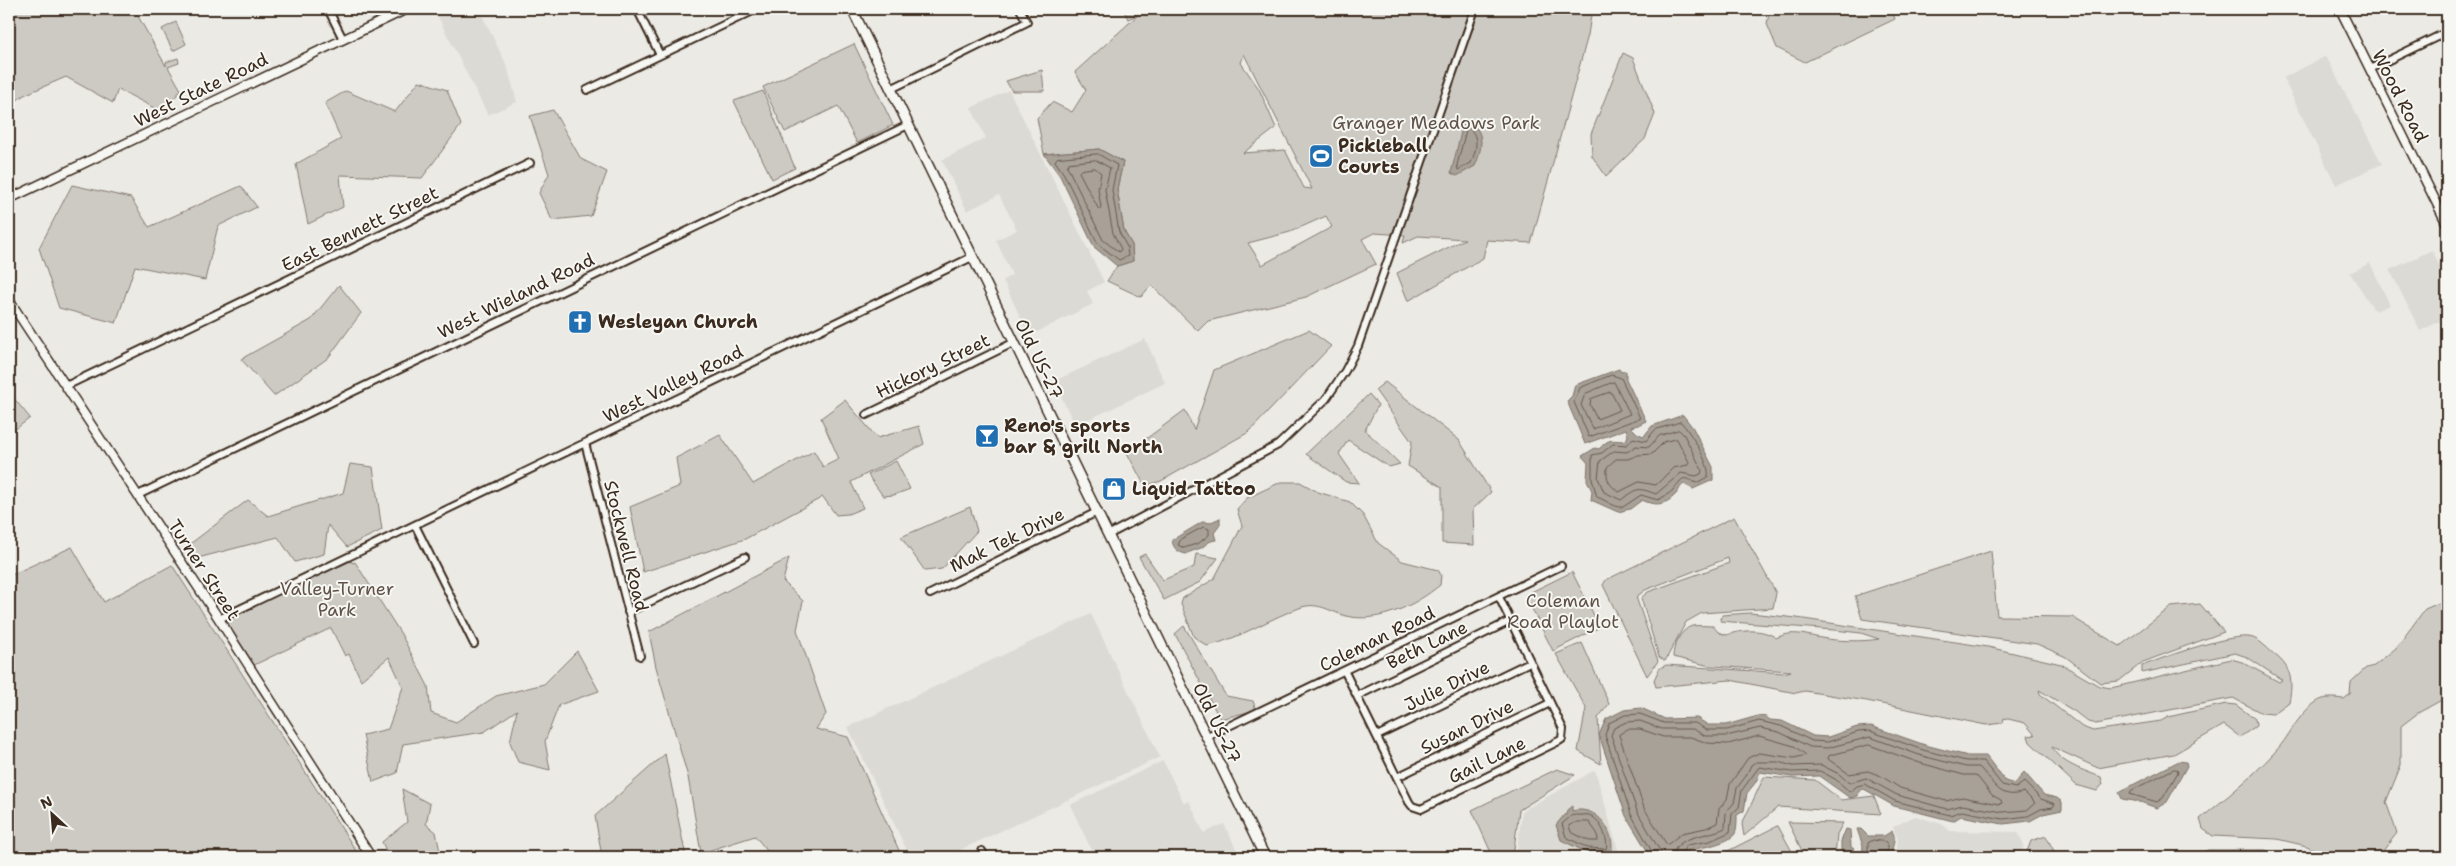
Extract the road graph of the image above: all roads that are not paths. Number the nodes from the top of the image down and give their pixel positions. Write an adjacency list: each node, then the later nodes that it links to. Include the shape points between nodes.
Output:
1 (328, 9): 10 (street)
2 (407, 9): 10 (street, West State Road)
3 (637, 9): 11 (street)
4 (757, 9): 11 (street)
5 (852, 9): 13 (main road, Old US-27)
6 (1020, 9): 13 (street, via 1027,22)
7 (1475, 9): 28 (street, via 1358,346 1326,399 1278,446)
8 (2340, 9): 12 (street, Wood Road)
9 (2447, 32): 12 (street)
10 (343, 39): 17 (street, West State Road)
11 (660, 55): 14 (street)
12 (2370, 69): 18 (street, Wood Road)
13 (891, 89): 15 (main road, Old US-27)
14 (587, 90)
15 (908, 124): 19 (main road, Old US-27); 25 (street, West Wieland Road)
16 (530, 164): 22 (street, East Bennett Street)
17 (9, 199)
18 (2447, 224)
19 (972, 257): 21 (main road, Old US-27); 24 (street, West Valley Road)
20 (9, 300): 22 (street, Turner Street)
21 (1013, 343): 23 (street, Hickory Street); 26 (main road, Old US-27)
22 (66, 386): 25 (street, Turner Street)
23 (866, 415)
24 (585, 443): 27 (street, West Valley Road); 33 (street, Stockwell Road)
25 (138, 495): 34 (street, Turner Street)
26 (1097, 512): 28 (main road, Old US-27); 31 (street, Mak Tek Drive)
27 (415, 525): 34 (street, West Valley Road); 36 (street)
28 (1108, 535): 43 (main road, Old US-27)
29 (745, 557): 33 (street)
30 (1561, 566): 32 (street, Coleman Road)
31 (930, 594)
32 (1498, 596): 35 (street); 39 (street, Coleman Road)
33 (628, 612): 37 (street, Stockwell Road)
34 (219, 620): 45 (street, Turner Street)
35 (1510, 621): 38 (street); 40 (street, Beth Lane)
36 (474, 644)
37 (640, 656)
38 (1530, 662): 41 (street); 42 (street, Julie Drive)
39 (1345, 672): 40 (street); 43 (street, Coleman Road)
40 (1357, 696): 42 (street)
41 (1550, 703): 44 (street, Susan Drive); 44 (street, Gail Lane, via 1563,729 1559,741 1421,809 1409,802)
42 (1377, 736): 44 (street)
43 (1206, 737): 46 (main road, Old US-27)
44 (1397, 777)
45 (371, 857)
46 (1265, 857)

